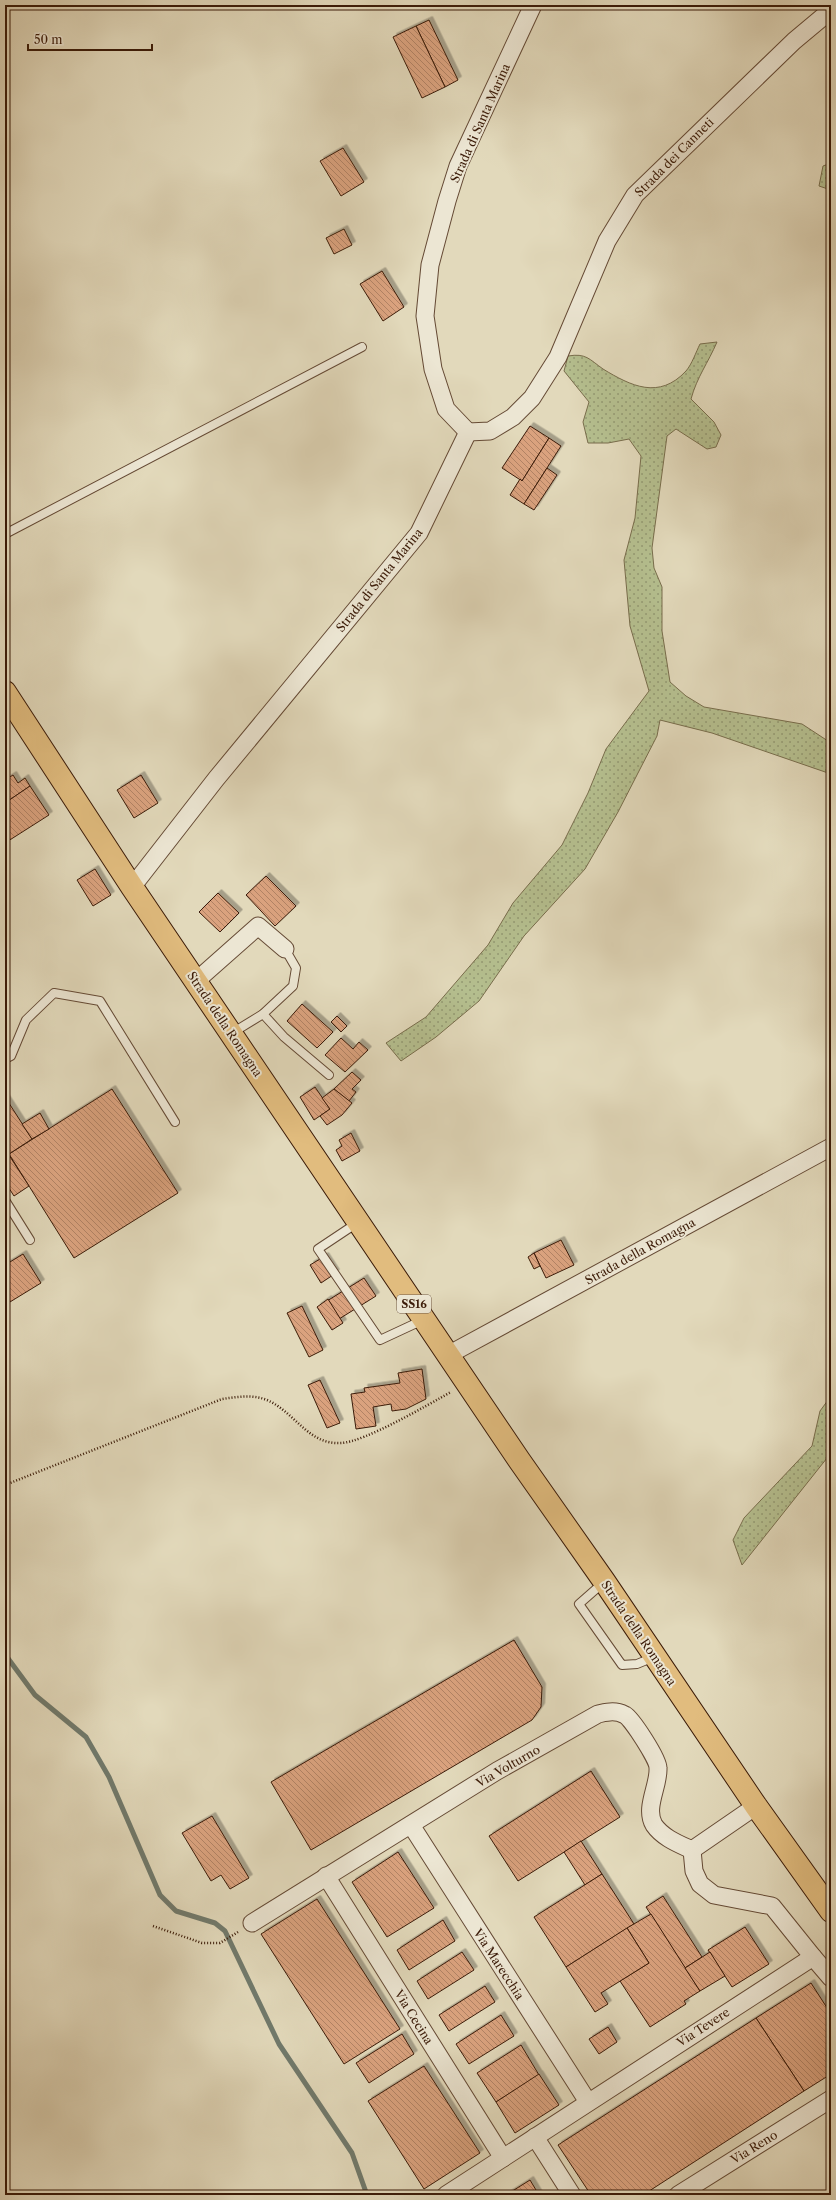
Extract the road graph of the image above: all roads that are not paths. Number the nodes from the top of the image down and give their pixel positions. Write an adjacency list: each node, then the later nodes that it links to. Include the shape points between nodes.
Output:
1 (533, 5): 4 (street, Strada di Santa Marina, via 458,166 430,265 425,316 433,369 446,409)
2 (831, 10): 4 (street, Strada dei Canneti, via 794,41 635,195 607,241 558,357 532,398 513,417 490,431)
3 (362, 347): 5 (lane)
4 (468, 432): 7 (street, Strada di Santa Marina, via 419,533 216,779)
5 (5, 534)
6 (5, 692): 7 (main road, Strada della Romagna / SS16)
7 (132, 887): 9 (main road, Strada della Romagna / SS16)
8 (285, 949): 9 (street, via 258,926); 10 (lane, via 296,968 293,986)
9 (196, 981): 11 (main road, Strada della Romagna / SS16)
10 (263, 1014): 11 (lane); 13 (lane, via 284,1037)
11 (231, 1033): 17 (main road, Strada della Romagna / SS16)
12 (5, 1059): 14 (lane, via 11,1056 26,1020 54,993 100,1000)
13 (329, 1075)
14 (175, 1122)
15 (831, 1146): 20 (street, Strada della Romagna)
16 (5, 1200): 18 (lane)
17 (358, 1222): 19 (main road, Strada della Romagna / SS16); 19 (lane, via 318,1249 380,1340)
18 (30, 1240)
19 (424, 1319): 20 (main road, Strada della Romagna / SS16)
20 (448, 1355): 21 (main road, Strada della Romagna / SS16)
21 (604, 1581): 22 (main road, Strada della Romagna / SS16); 22 (lane, via 579,1604 622,1665 637,1664)
22 (654, 1657): 23 (main road, Strada della Romagna / SS16)
23 (756, 1806): 25 (street); 27 (main road, Strada della Romagna / SS16)
24 (411, 1825): 25 (street, Via Volturno, via 598,1714 613,1711 626,1715 658,1766 657,1781 650,1805 654,1824 669,1839); 26 (street, Via Volturno); 32 (street, Via Marecchia)
25 (692, 1850): 29 (street, via 694,1871 700,1884 714,1895 772,1906)
26 (326, 1876): 28 (street, Via Volturno); 34 (street, Via Cecina)
27 (831, 1911)
28 (252, 1923)
29 (813, 1956): 30 (street); 32 (street, Via Tevere)
30 (831, 1978)
31 (831, 2099): 37 (street, Via Reno)
32 (588, 2102): 33 (street, Via Tevere)
33 (535, 2138): 34 (street, Via Tevere); 36 (street)
34 (503, 2158): 35 (street, Via Tevere)
35 (446, 2195)
36 (572, 2195)
37 (678, 2195)

